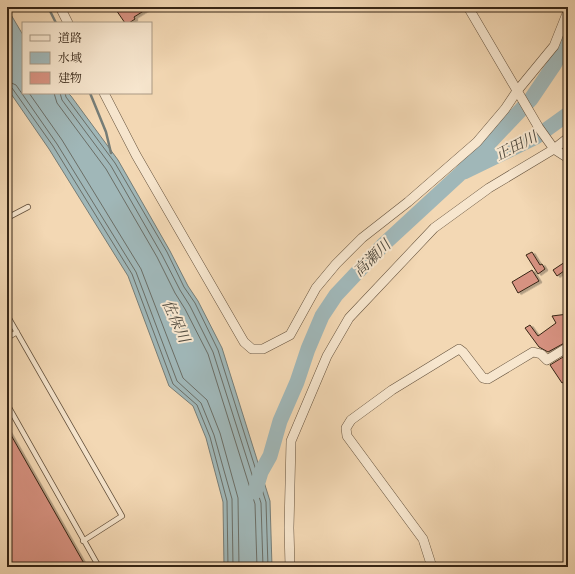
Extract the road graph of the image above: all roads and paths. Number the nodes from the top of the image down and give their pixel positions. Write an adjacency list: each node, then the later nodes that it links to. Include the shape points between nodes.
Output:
1 (60, 7): 4 (street)
2 (468, 7): 5 (street)
3 (568, 11): 5 (street, via 554,46)
4 (68, 22)
5 (518, 92): 6 (street, via 477,142 362,238 336,264 316,288 290,335 263,349 252,350 244,342 136,155); 8 (street)
6 (105, 94)
7 (568, 138): 8 (street)
8 (554, 149): 9 (street); 19 (street, via 489,188 434,228 349,318 327,356 291,441)
9 (568, 158)
10 (28, 207): 11 (lane)
11 (7, 218)
12 (7, 315): 13 (lane)
13 (17, 332): 14 (lane); 17 (lane, via 122,516)
14 (7, 338)
15 (568, 347): 20 (street, via 547,360 533,352 488,379 483,378 459,349 392,390 351,420 346,428 347,436 423,539)
16 (7, 404): 17 (lane)
17 (83, 541): 18 (lane)
18 (99, 567)
19 (290, 567)
20 (432, 567)

